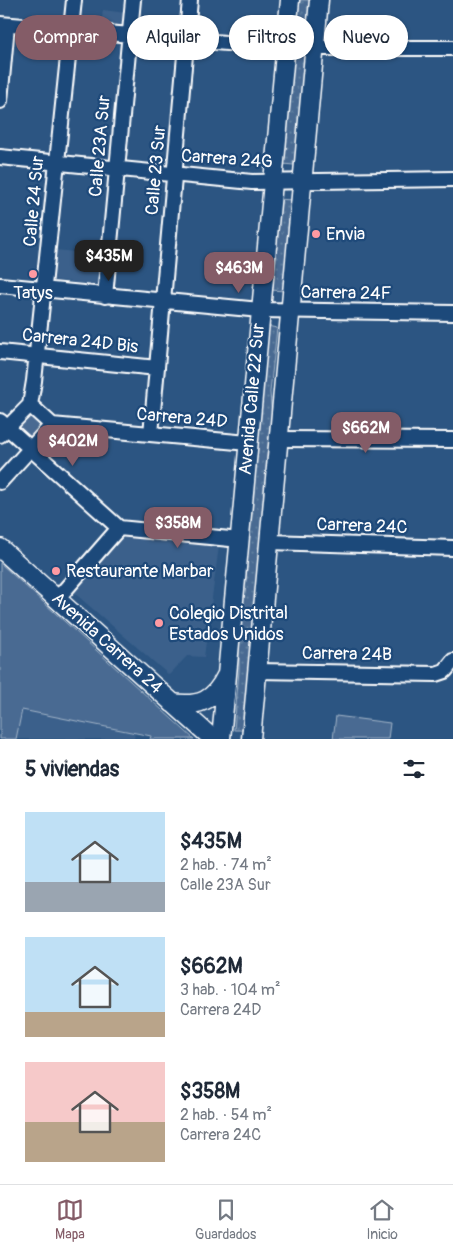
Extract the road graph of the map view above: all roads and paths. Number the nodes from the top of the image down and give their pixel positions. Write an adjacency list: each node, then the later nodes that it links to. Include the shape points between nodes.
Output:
1 (74, 0): 6 (street, Calle 24 Sur)
2 (133, 0): 7 (street, Calle 23A Sur)
3 (190, 0): 8 (street, Calle 23 Sur)
4 (290, 0): 9 (main road, Avenida Calle 22 Sur)
5 (319, 0): 11 (main road, Avenida Calle 22 Sur)
6 (72, 15)
7 (132, 15)
8 (189, 15)
9 (288, 15)
10 (4, 24): 17 (street)
11 (315, 48): 12 (street); 24 (main road, Avenida Calle 22 Sur)
12 (453, 48)
13 (67, 60): 19 (street, Calle 24 Sur)
14 (128, 60): 20 (street, Calle 23A Sur)
15 (185, 60): 21 (street, Calle 23 Sur)
16 (284, 60): 23 (main road, Avenida Calle 22 Sur)
17 (0, 102)
18 (0, 157): 19 (street, Carrera 24G)
19 (56, 163): 20 (street, Carrera 24G); 26 (street, Calle 24 Sur)
20 (117, 169): 21 (street, Carrera 24G); 27 (street, Calle 23A Sur)
21 (175, 174): 23 (street, Carrera 24G); 28 (street, Calle 23 Sur)
22 (453, 179): 24 (street, Carrera 24G)
23 (273, 182): 24 (street, Carrera 24G); 29 (main road, Avenida Calle 22 Sur)
24 (303, 182): 30 (main road, Avenida Calle 22 Sur)
25 (0, 286): 26 (street, Carrera 24F)
26 (45, 290): 27 (street, Carrera 24F); 33 (street, Calle 24 Sur)
27 (105, 296): 28 (street, Carrera 24F)
28 (162, 302): 29 (street, Carrera 24F); 34 (street, Calle 23 Sur)
29 (260, 310): 30 (street, Carrera 24F); 41 (main road, Avenida Calle 22 Sur)
30 (291, 311): 31 (street, Carrera 24F); 39 (main road, Avenida Calle 22 Sur)
31 (453, 313)
32 (0, 352): 33 (street, Carrera 24D Bis)
33 (37, 356): 34 (street, Carrera 24D Bis); 35 (street, Calle 24 Sur)
34 (157, 368): 38 (street, Calle 23 Sur)
35 (30, 405): 36 (street); 37 (street)
36 (52, 425): 38 (street, Carrera 24D); 42 (street)
37 (3, 428): 42 (street)
38 (151, 434): 41 (street, Carrera 24D)
39 (279, 438): 40 (street); 46 (main road, Avenida Calle 22 Sur)
40 (453, 440)
41 (248, 443): 45 (main road, Avenida Calle 22 Sur)
42 (31, 448): 43 (street); 44 (street)
43 (0, 482)
44 (119, 528): 45 (street); 49 (street)
45 (240, 540): 52 (main road, Avenida Calle 22 Sur)
46 (270, 542): 48 (street, Carrera 24C); 51 (main road, Avenida Calle 22 Sur)
47 (0, 548): 49 (main road, Avenida Carrera 24)
48 (453, 548)
49 (57, 599): 53 (main road, Avenida Carrera 24)
50 (453, 661): 51 (street, Carrera 24B, via 445,671 436,674)
51 (257, 671): 56 (main road, Avenida Calle 22 Sur)
52 (227, 674): 53 (main road, via 221,687 208,700 192,705); 55 (main road, Avenida Calle 22 Sur)
53 (172, 702): 54 (main road, Avenida Carrera 24)
54 (213, 739)
55 (220, 739)
56 (251, 739)

